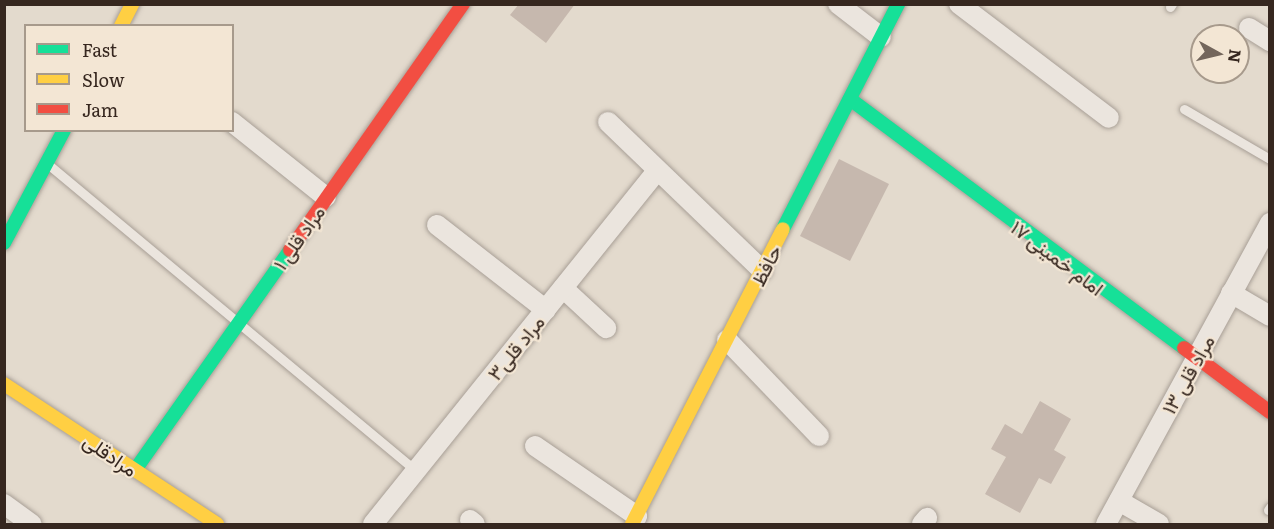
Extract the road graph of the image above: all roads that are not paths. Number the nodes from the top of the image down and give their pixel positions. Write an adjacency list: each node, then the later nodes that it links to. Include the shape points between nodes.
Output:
1 (132, 4): 6 (street)
2 (463, 4): 19 (street, مراد قلی ۱)
3 (838, 4): 8 (street)
4 (898, 4): 8 (street, حافظ)
5 (959, 4): 12 (street)
6 (122, 24)
7 (1250, 29): 9 (street)
8 (881, 38): 10 (street, حافظ)
9 (1269, 40)
10 (850, 99): 23 (street, حافظ); 31 (street, امام خمینی ۱۷)
11 (1184, 109): 16 (lane)
12 (1109, 118)
13 (608, 122): 18 (street)
14 (234, 124): 19 (street)
15 (63, 132): 17 (street)
16 (1269, 159)
17 (46, 163): 22 (street); 28 (lane)
18 (658, 170): 23 (street); 24 (street, مراد قلی۳)
19 (326, 197): 28 (street, مراد قلی ۱)
20 (1269, 223): 25 (street, مراد قلی ۱۳)
21 (437, 225): 26 (street)
22 (4, 243)
23 (762, 270): 30 (street, حافظ)
24 (563, 288): 26 (street, مراد قلی۳); 29 (street)
25 (1231, 293): 27 (street); 31 (street, مراد قلی ۱۳)
26 (546, 309): 37 (street, مراد قلی۳)
27 (1269, 316)
28 (239, 323): 36 (street, مراد قلی ۱); 37 (lane)
29 (606, 328)
30 (727, 340): 34 (street); 40 (street, حافظ)
31 (1194, 360): 33 (street, امام خمینی ۱۷); 38 (street, مراد قلی ۱۳)
32 (4, 384): 36 (street, مرادقلی)
33 (1269, 412)
34 (819, 436)
35 (535, 447): 40 (street)
36 (135, 470): 42 (street, مرادقلی)
37 (416, 471): 43 (street, مراد قلی۳)
38 (1119, 501): 44 (street, مراد قلی ۱۳); 45 (street)
39 (4, 504): 41 (street)
40 (635, 520)
41 (32, 525)
42 (217, 525)
43 (373, 525)
44 (1106, 525)
45 (1159, 525)

